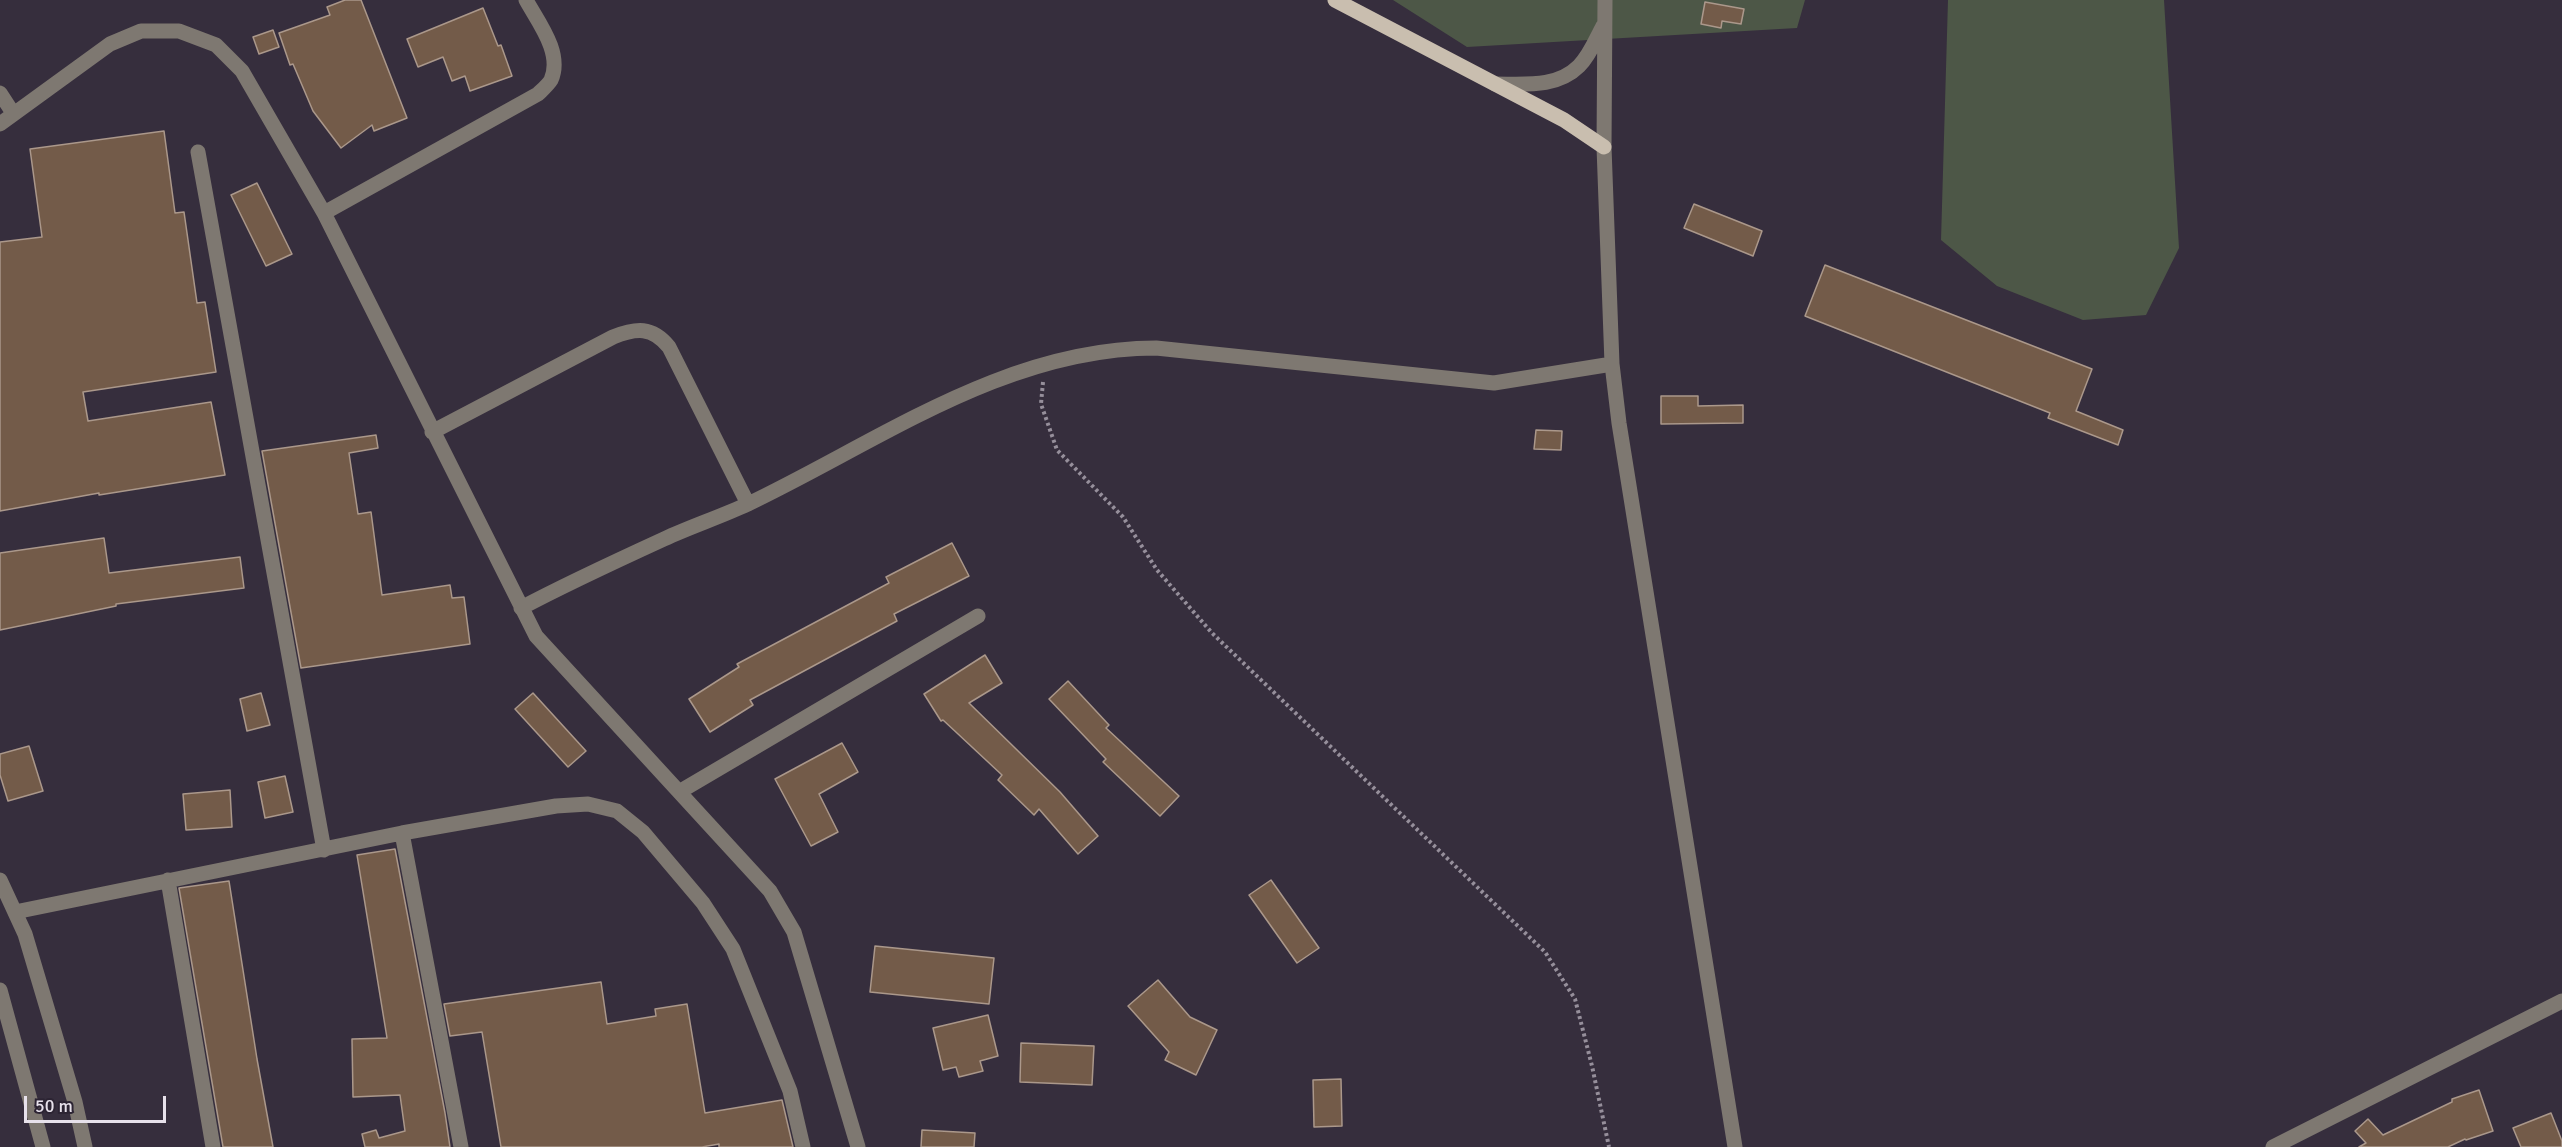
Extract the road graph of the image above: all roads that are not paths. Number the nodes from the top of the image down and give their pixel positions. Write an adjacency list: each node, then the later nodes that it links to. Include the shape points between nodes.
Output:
1 (526, 0): 11 (street, via 552,47 551,80 538,94)
2 (1335, 0): 5 (main road)
3 (1605, 0): 4 (street)
4 (1605, 23): 5 (street, via 1579,66 1564,76 1548,83); 9 (street)
5 (1496, 84): 9 (main road, via 1564,120)
6 (0, 93): 7 (street)
7 (13, 113): 8 (street); 11 (street, via 110,44 141,31 179,31 216,45 242,71)
8 (0, 124)
9 (1604, 147): 12 (street)
10 (198, 152): 19 (street)
11 (324, 213): 13 (street)
12 (1612, 364): 14 (street, via 1494,383 1156,348 1110,350 1043,366 955,397); 32 (street)
13 (432, 432): 14 (street, via 613,337 631,330 648,331 661,337 669,347); 15 (street)
14 (748, 504): 15 (street, via 665,538)
15 (521, 608): 17 (street, via 536,636)
16 (978, 616): 17 (street)
17 (679, 792): 31 (street, via 770,891 794,932)
18 (402, 834): 19 (street); 29 (street); 30 (street, via 556,806 588,804 617,811 643,832 703,903 733,949 790,1090)
19 (324, 850): 21 (street)
20 (0, 880): 22 (street)
21 (168, 880): 22 (street); 28 (street)
22 (15, 912): 27 (street, via 75,1101)
23 (0, 990): 26 (street)
24 (2562, 1001): 25 (street)
25 (2280, 1146)
26 (43, 1147)
27 (85, 1147)
28 (213, 1147)
29 (461, 1147)
30 (803, 1147)
31 (858, 1147)
32 (1735, 1147)

